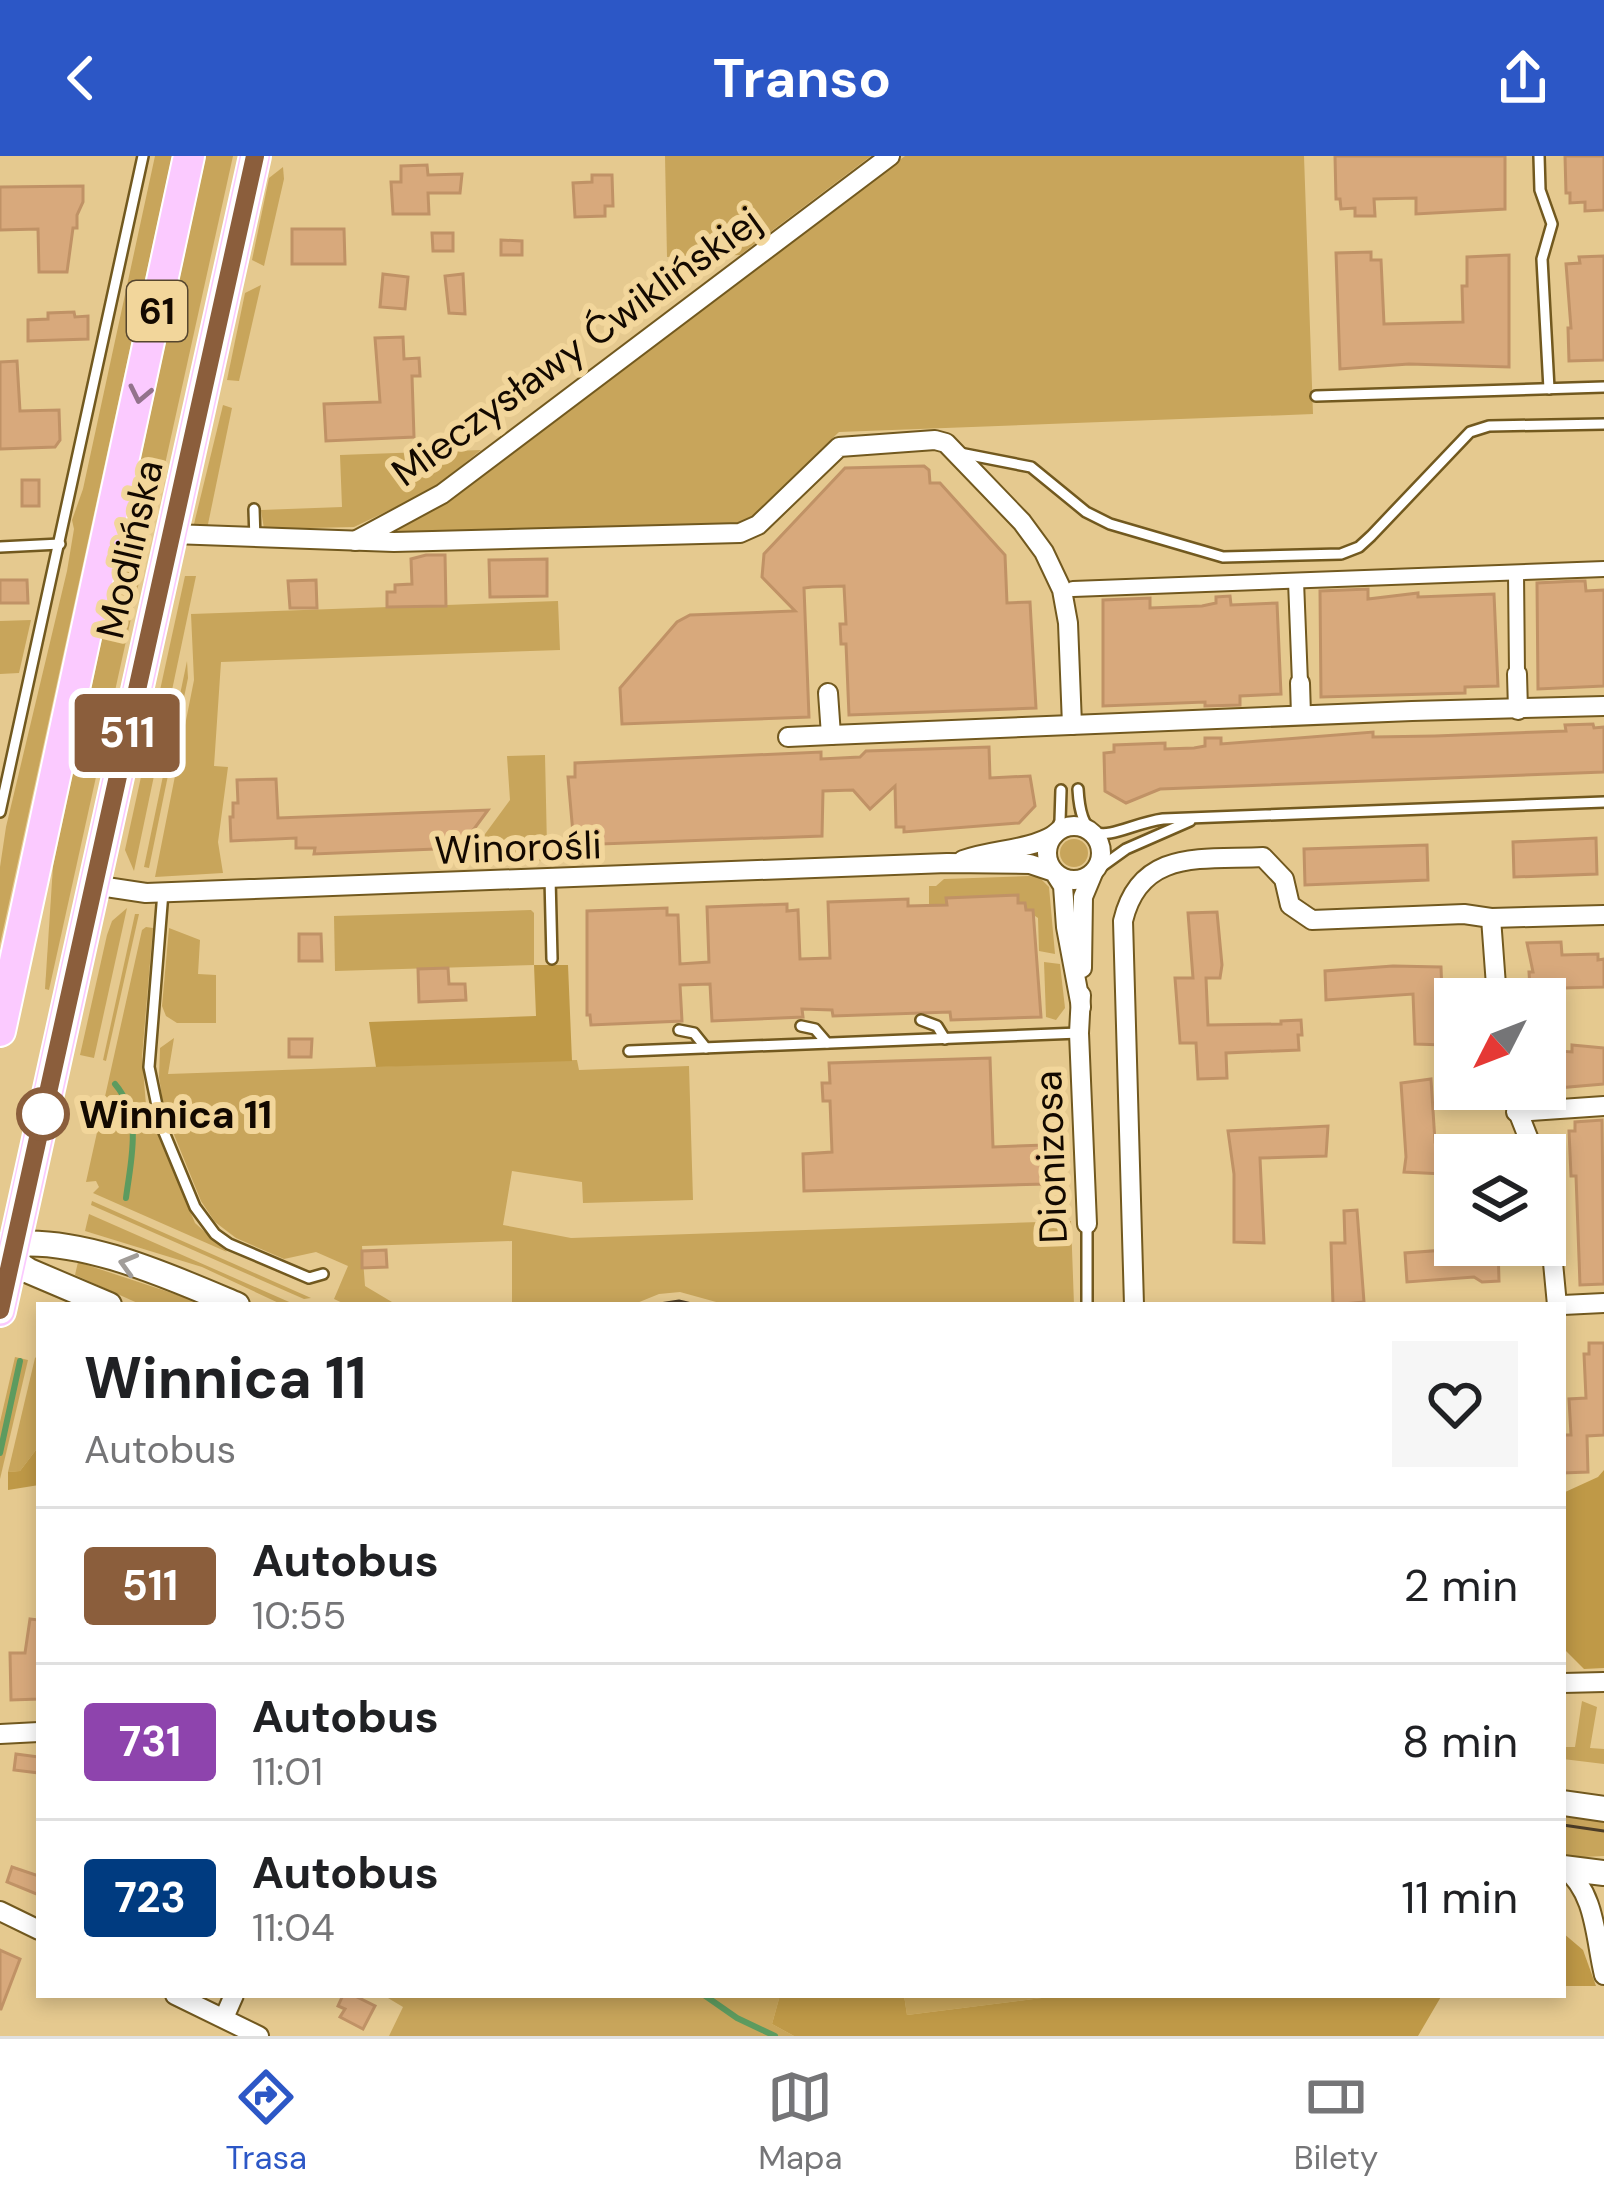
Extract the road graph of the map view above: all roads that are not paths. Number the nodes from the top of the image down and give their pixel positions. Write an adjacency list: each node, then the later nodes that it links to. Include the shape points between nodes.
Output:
1 (143, 156): 15 (lane)
2 (189, 156): 51 (main road, Modlińska / 61, one-way to 51)
3 (255, 156): 12 (main road, Modlińska / 61)
4 (890, 156): 14 (street, Mieczysławy Ćwiklińskiej, via 442,494)
5 (1539, 156): 7 (lane, via 1552,224 1542,259)
6 (1604, 387): 7 (lane)
7 (1549, 389): 8 (lane)
8 (1316, 396)
9 (1604, 424): 10 (lane, via 1470,432 1371,536 1341,554 1222,557 1110,524 1031,467)
10 (951, 447): 14 (street, Mieczysławy Ćwiklińskiej, via 935,440 839,447 740,533); 27 (street, via 1022,522 1062,590)
11 (254, 509): 13 (lane)
12 (172, 534): 13 (street, Mieczysławy Ćwiklińskiej); 41 (main road, Modlińska / 61)
13 (255, 540): 14 (street, Mieczysławy Ćwiklińskiej)
14 (355, 541)
15 (60, 544): 16 (lane); 33 (lane)
16 (0, 548)
17 (1604, 569): 18 (street)
18 (1516, 573): 19 (street); 21 (street)
19 (1297, 580): 20 (street); 22 (street)
20 (1073, 589)
21 (1517, 674): 25 (street)
22 (1300, 682): 26 (street)
23 (828, 693): 28 (street)
24 (1604, 706): 25 (street)
25 (1518, 710): 26 (street)
26 (1301, 715): 27 (street)
27 (1072, 725): 28 (street)
28 (831, 736): 29 (street)
29 (788, 737)
30 (1078, 789): 35 (lane)
31 (1061, 790): 36 (lane)
32 (1604, 802): 34 (lane)
33 (0, 812)
34 (1201, 819): 35 (lane, via 1156,820 1108,835); 39 (lane, via 1126,849)
35 (1089, 831): 36 (street, via 1070,826); 39 (street, via 1101,848)
36 (1054, 835): 37 (street, Winorośli); 38 (street, via 1047,854)
37 (947, 863): 38 (street, Winorośli); 40 (street, Winorośli)
38 (1054, 872): 39 (street, via 1074,881); 47 (street, Dionizosa, via 1064,886)
39 (1094, 873): 47 (street, Dionizosa, via 1083,902)
40 (550, 878): 42 (street, Winorośli); 45 (lane)
41 (93, 885): 42 (street, Winorośli); 60 (main road, Modlińska / 61)
42 (163, 892): 65 (lane, via 150,1046 161,1125 204,1221 230,1244 309,1278)
43 (1604, 915): 44 (street)
44 (1491, 918): 46 (street); 70 (street, via 1312,920 1290,904 1284,878 1263,857 1174,861 1147,874 1123,921)
45 (552, 959)
46 (1495, 978)
47 (1081, 1007): 52 (street, Dionizosa)
48 (921, 1020): 53 (lane)
49 (801, 1026): 54 (lane)
50 (679, 1030): 55 (lane)
51 (0, 1031)
52 (1078, 1033): 53 (lane); 61 (street, Dionizosa)
53 (945, 1039): 54 (lane)
54 (827, 1043): 55 (lane)
55 (706, 1048): 56 (lane)
56 (628, 1051)
57 (1604, 1106): 58 (street)
58 (1516, 1112): 59 (street)
59 (1526, 1134)
60 (27, 1189): 62 (main road, Modlińska / 61); 63 (street, via 34,1221)
61 (1087, 1224): 69 (lane, Dionizosa)
62 (6, 1250): 63 (street); 66 (street); 74 (main road, Modlińska / 61)
63 (72, 1250): 68 (street, one-way to 63)
64 (1555, 1266): 71 (street)
65 (323, 1274)
66 (63, 1285): 67 (street); 74 (street, via 27,1288)
67 (102, 1302)
68 (230, 1302)
69 (1087, 1302)
70 (1134, 1302)
71 (1560, 1302)
72 (1604, 1304): 73 (street)
73 (1566, 1305)
74 (0, 1313)
75 (1604, 1682): 76 (street)
76 (1566, 1683)
77 (36, 1732): 78 (street)
78 (0, 1734)
79 (1566, 1803): 80 (street)
80 (1604, 1808)
81 (1566, 1868): 83 (street)
82 (1566, 1870): 85 (street)
83 (1604, 1874)
84 (1604, 1883): 85 (street)
85 (1589, 1900): 88 (street)
86 (0, 1911): 87 (street)
87 (36, 1929)
88 (1604, 1975)
89 (181, 1998): 91 (street)
90 (233, 1998): 91 (street)
91 (224, 2018): 92 (street)
92 (260, 2036)

